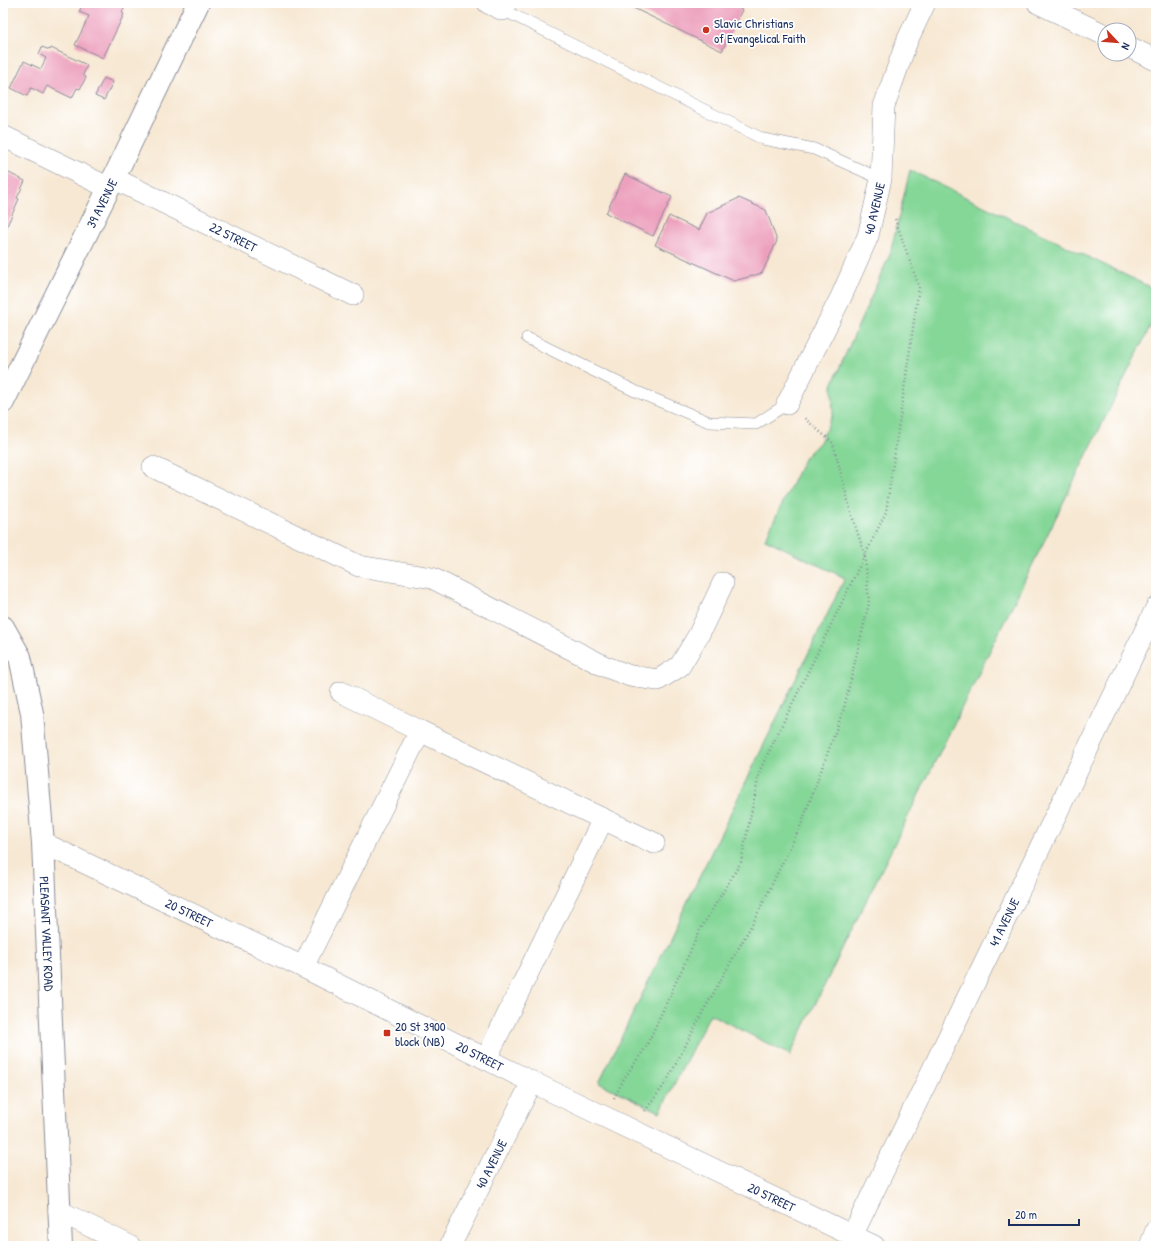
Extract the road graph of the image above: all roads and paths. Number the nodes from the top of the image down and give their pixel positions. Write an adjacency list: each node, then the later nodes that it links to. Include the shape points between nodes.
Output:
1 (198, 3): 10 (street, 39 AVENUE)
2 (925, 3): 9 (street, 40 AVENUE, via 907,41 884,106)
3 (1038, 3): 5 (street)
4 (499, 5): 9 (lane, via 763,139 814,149)
5 (1097, 31)
6 (1137, 51): 7 (street)
7 (1156, 60)
8 (3, 136): 10 (street, 22 STREET)
9 (881, 179): 15 (street, 40 AVENUE, via 868,236 841,298)
10 (111, 183): 12 (street, 22 STREET); 14 (street, 39 AVENUE)
11 (894, 215): 17 (path, via 919,286 886,512)
12 (354, 294)
13 (527, 338): 15 (lane, via 635,391 709,422 756,424)
14 (3, 402)
15 (788, 404): 17 (path, via 833,444)
16 (153, 467): 18 (street, via 359,566 432,578 604,666 630,676 658,680 680,666 699,634)
17 (865, 555): 29 (path, via 760,770 741,862 700,930 646,1046 625,1077); 30 (path, via 869,603 844,708 801,825 755,919 667,1081)
18 (723, 583)
19 (1156, 608): 33 (street, 41 AVENUE)
20 (3, 627): 24 (street, PLEASANT VALLEY ROAD, via 20,657 32,713)
21 (341, 692): 22 (street)
22 (420, 731): 23 (street); 26 (street)
23 (603, 819): 25 (street); 27 (street)
24 (43, 843): 26 (street, 20 STREET); 31 (street, PLEASANT VALLEY ROAD)
25 (654, 843)
26 (303, 967): 27 (street, 20 STREET)
27 (486, 1059): 28 (street, 20 STREET)
28 (532, 1082): 29 (street, 20 STREET); 36 (street, 40 AVENUE)
29 (605, 1116): 30 (street, 20 STREET)
30 (632, 1130): 33 (street, 20 STREET)
31 (59, 1211): 34 (street, PLEASANT VALLEY ROAD); 35 (street)
32 (1156, 1230): 38 (street)
33 (852, 1236): 37 (street, 20 STREET)
34 (61, 1246)
35 (130, 1246)
36 (450, 1246)
37 (874, 1246)
38 (1150, 1246)

